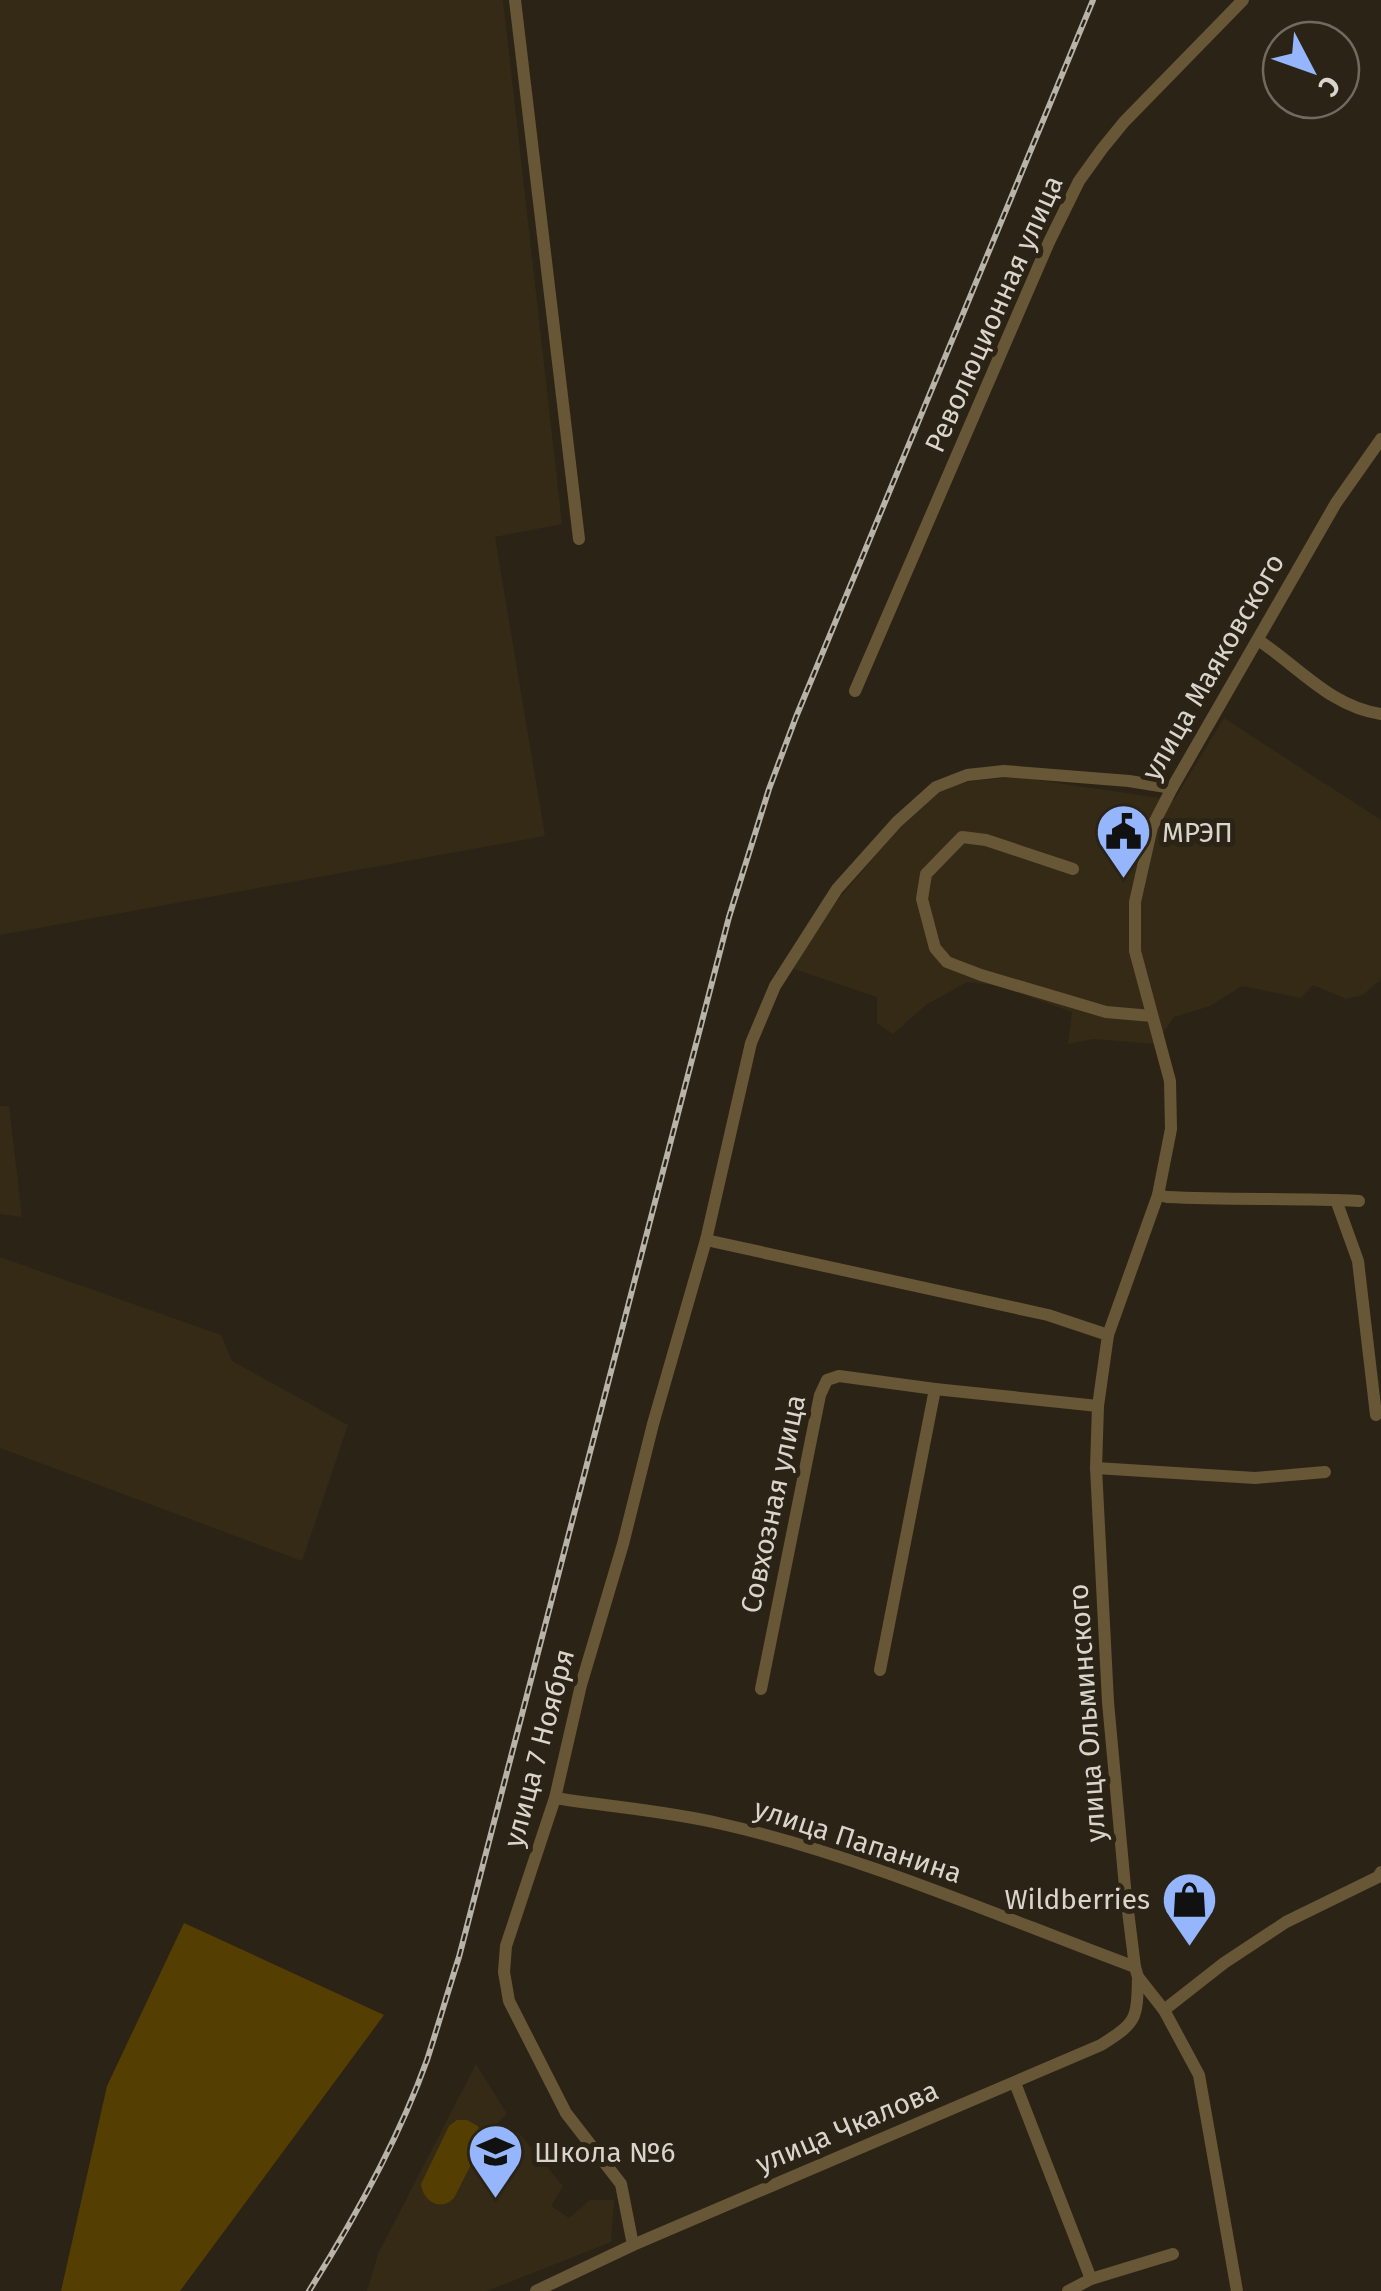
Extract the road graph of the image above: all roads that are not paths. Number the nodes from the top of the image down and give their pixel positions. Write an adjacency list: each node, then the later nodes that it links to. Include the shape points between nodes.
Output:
1 (515, 0): 4 (street)
2 (1243, 0): 6 (street, Революционная улица, via 1124,122 1079,181)
3 (1381, 439): 5 (street, улица Маяковского, via 1336,502)
4 (579, 539)
5 (1258, 640): 7 (street, via 1341,703); 8 (street, улица Маяковского)
6 (855, 691)
7 (1381, 714)
8 (1172, 788): 10 (street, улица Маяковского, via 1152,826 1135,902 1135,951); 15 (street, улица 7 Ноября, via 967,775 936,786 897,822 837,889 775,986 751,1043)
9 (1073, 869): 11 (street, via 962,837 926,874 922,899 935,948 947,962 981,975 1106,1012)
10 (1146, 997): 11 (street, улица Ольминского)
11 (1152, 1016): 12 (street, улица Ольминского, via 1170,1081 1170,1129)
12 (1158, 1194): 13 (street); 16 (street, улица Ольминского)
13 (1336, 1200): 14 (street); 19 (street, via 1358,1261)
14 (1359, 1201)
15 (706, 1240): 16 (street, via 1048,1315); 24 (street, улица 7 Ноября, via 581,1685)
16 (1108, 1335): 18 (street, улица Ольминского)
17 (936, 1389): 18 (street, Совхозная улица); 22 (street); 23 (street, Совхозная улица, via 840,1376 822,1387)
18 (1098, 1406): 20 (street, улица Ольминского)
19 (1376, 1415)
20 (1096, 1468): 21 (street, via 1255,1478); 26 (street, улица Ольминского, via 1108,1702)
21 (1325, 1472)
22 (880, 1670)
23 (761, 1689)
24 (556, 1798): 26 (street, улица Папанина, via 720,1823 786,1841 911,1882); 29 (street, улица 7 Ноября, via 506,1946 508,2001 566,2113 621,2184)
25 (1381, 1872): 27 (street, via 1286,1922)
26 (1136, 1972): 27 (street); 28 (street, улица Чкалова, via 1137,2014 1126,2029)
27 (1164, 2010): 35 (street, via 1199,2075)
28 (1015, 2083): 29 (street, улица Чкалова); 31 (street)
29 (633, 2246): 32 (street, улица Чкалова)
30 (1173, 2254): 31 (street)
31 (1091, 2278): 34 (street)
32 (569, 2284): 33 (street, улица Чкалова)
33 (536, 2291)
34 (1068, 2291)
35 (1237, 2291)

